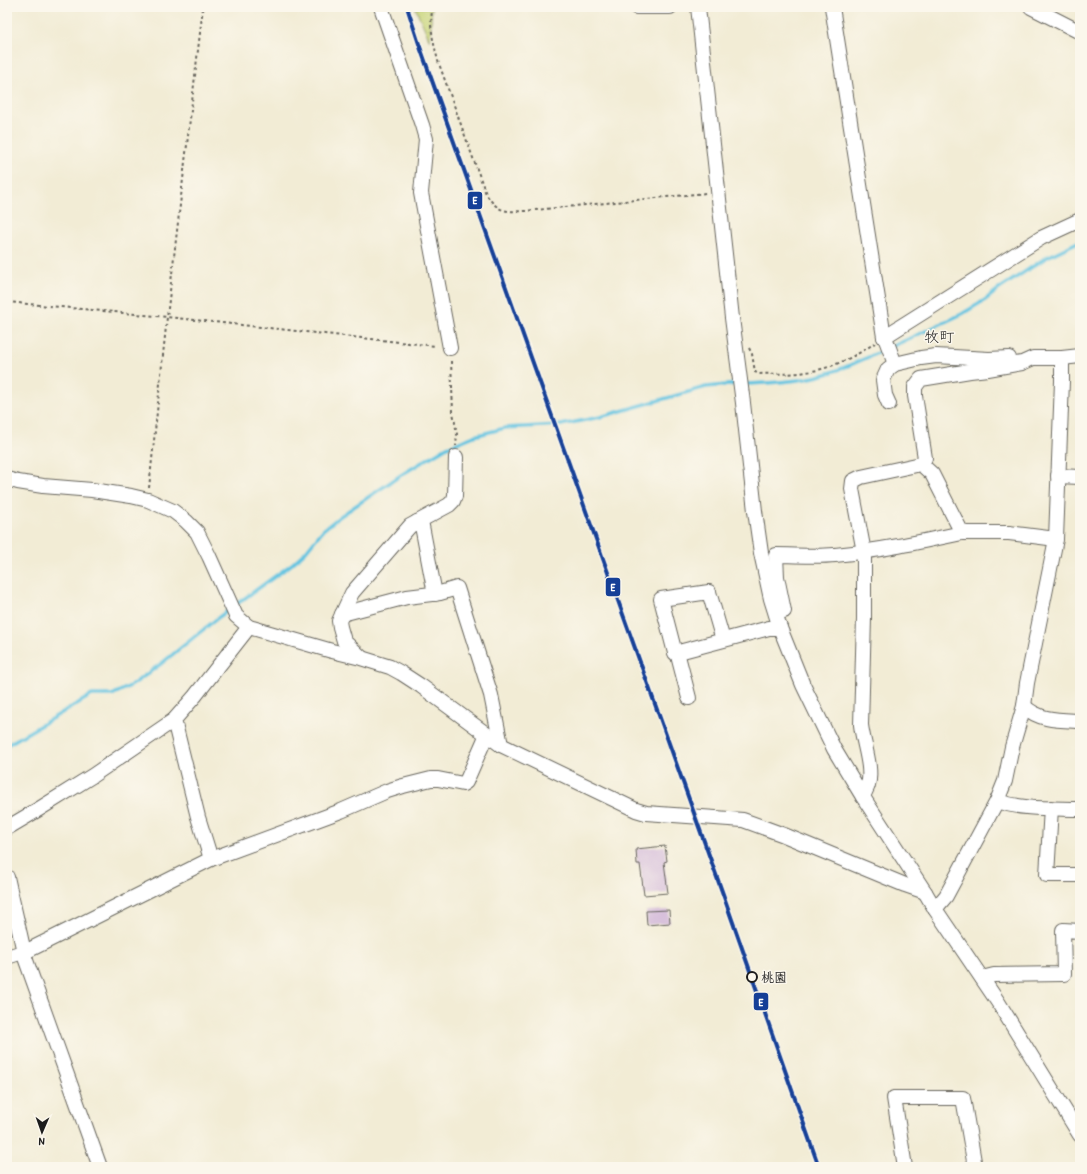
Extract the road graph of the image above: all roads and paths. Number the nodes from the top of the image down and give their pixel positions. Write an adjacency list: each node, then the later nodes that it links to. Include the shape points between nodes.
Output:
1 (203, 7): 13 (path)
2 (381, 7): 16 (street, via 426,139 421,193)
3 (432, 7): 10 (path, via 433,40 438,61 486,194 498,209 508,212 525,211)
4 (636, 7): 5 (street)
5 (670, 7)
6 (698, 7): 10 (street)
7 (832, 7): 14 (street)
8 (1031, 7): 9 (street)
9 (1080, 32)
10 (719, 192): 36 (street, via 755,511 761,553)
11 (1080, 220): 14 (street, via 1041,238)
12 (7, 302): 13 (path)
13 (167, 318): 16 (path); 28 (path)
14 (885, 339): 15 (path, via 832,366 806,372 759,374 755,372); 20 (street)
15 (749, 347)
16 (450, 348): 22 (path, via 453,412)
17 (1080, 356): 19 (street)
18 (1034, 358): 19 (street); 20 (street, via 936,356); 24 (street, via 1022,363 921,379 915,387 925,458)
19 (1062, 358): 25 (street)
20 (894, 362): 21 (street, via 883,380)
21 (889, 404)
22 (457, 434)
23 (456, 457): 29 (street, via 453,501)
24 (921, 464): 30 (street, via 932,474); 32 (street, via 853,481 852,489)
25 (1058, 476): 26 (street); 31 (street)
26 (1080, 477)
27 (7, 479): 28 (street)
28 (148, 500): 35 (street, via 173,510 196,532 236,616)
29 (417, 522): 33 (street, via 422,526); 34 (street, via 410,526 352,593)
30 (962, 533): 31 (street, via 1009,533); 32 (street)
31 (1056, 539): 41 (street)
32 (864, 552): 36 (street, via 776,555 787,627); 46 (street, via 861,725 869,762 868,784)
33 (435, 594): 34 (street, via 407,597); 45 (street, via 457,588 491,695)
34 (342, 614): 39 (street, via 339,621 344,641)
35 (249, 627): 39 (street); 42 (street)
36 (781, 631): 37 (street, via 769,628); 46 (street, via 803,685 834,749)
37 (723, 640): 38 (street); 38 (street, via 709,592 661,599 675,653)
38 (677, 652): 40 (street)
39 (361, 658): 44 (street, via 401,673)
40 (689, 698)
41 (1024, 706): 43 (street, via 1043,718); 47 (street, via 1005,781)
42 (174, 720): 50 (street, via 92,776); 51 (street)
43 (1080, 721)
44 (488, 735): 45 (street); 51 (street, via 463,784 431,779 403,786)
45 (501, 745): 54 (street, via 646,813 743,820 784,834)
46 (863, 797): 54 (street)
47 (997, 801): 48 (street, via 1026,807); 55 (street, via 946,896)
48 (1051, 808): 49 (street); 52 (street, via 1047,875)
49 (1080, 809)
50 (7, 828)
51 (211, 859): 57 (street)
52 (1080, 876)
53 (7, 877): 57 (street)
54 (925, 892): 55 (street)
55 (935, 909): 59 (street)
56 (1080, 931): 59 (street, via 1063,930 1064,974 994,975)
57 (24, 952): 58 (street); 61 (street)
58 (7, 957)
59 (982, 978): 60 (street)
60 (1080, 1135)
61 (100, 1167)
62 (905, 1167): 63 (street, via 894,1098 963,1098)
63 (975, 1167)

